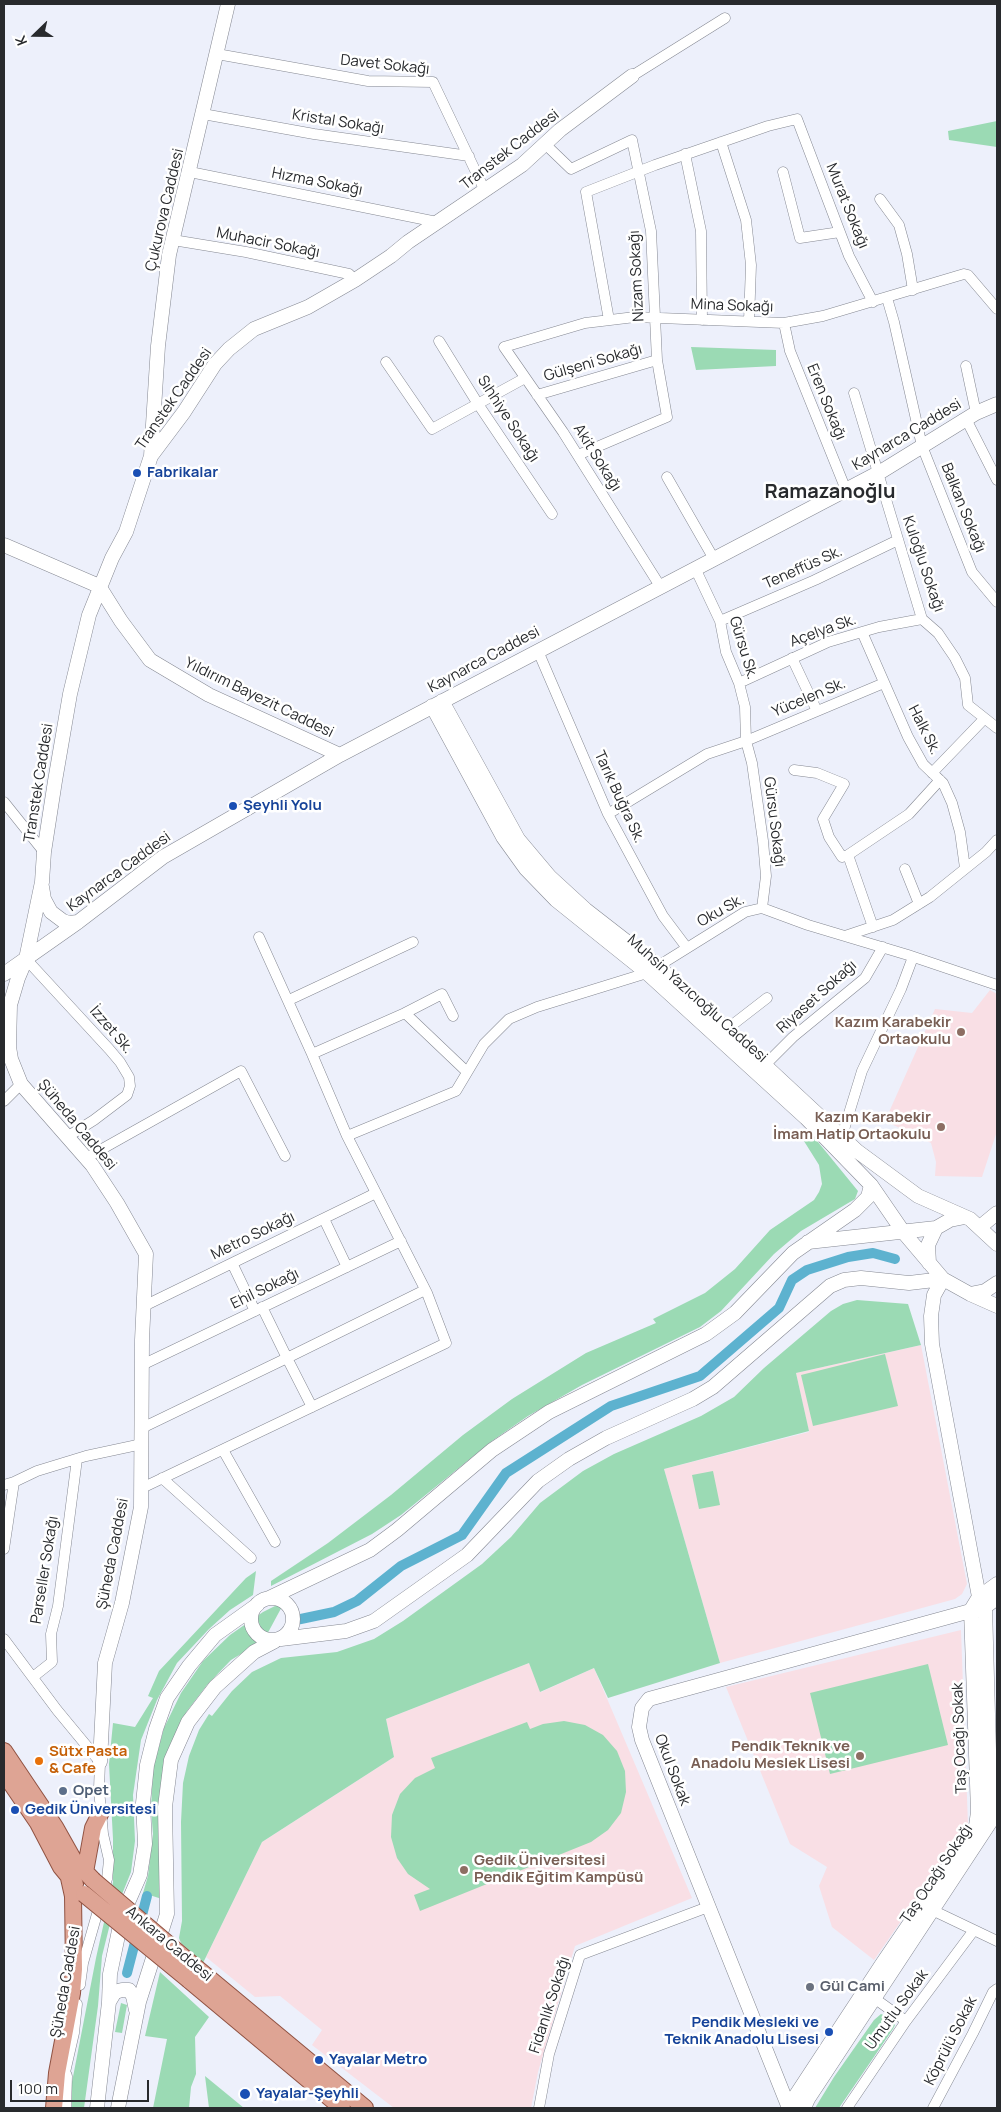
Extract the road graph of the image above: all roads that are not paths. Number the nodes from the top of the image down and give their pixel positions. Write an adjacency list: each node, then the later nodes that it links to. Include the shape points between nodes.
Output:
1 (228, 4): 3 (street, Çukurova Caddesi)
2 (725, 18): 4 (street, Transtek Caddesi)
3 (217, 54): 5 (street, Çukurova Caddesi); 9 (street, Davet Sokağı, via 368,81 433,82)
4 (632, 76): 7 (street, Transtek Caddesi)
5 (203, 114): 9 (street, Kristal Sokağı); 11 (street, Çukurova Caddesi)
6 (721, 142): 8 (street); 16 (street, Murat Sokağı, via 797,119); 26 (street, via 746,220 751,265)
7 (545, 144): 10 (street, Nizam Sokağı, via 572,169 632,140); 13 (street, Transtek Caddesi)
8 (685, 154): 10 (street); 25 (street, via 701,231)
9 (469, 156): 13 (street, Davet Sokağı)
10 (638, 171): 23 (street, Nizam Sokağı, via 651,232); 24 (street, via 586,192)
11 (190, 172): 15 (street, Hızma Sokağı); 17 (street, Çukurova Caddesi)
12 (783, 172): 16 (street, via 800,238)
13 (486, 191): 15 (street, Transtek Caddesi)
14 (880, 199): 19 (street, via 899,225)
15 (437, 222): 18 (street, Transtek Caddesi)
16 (840, 232): 21 (street, Murat Sokağı)
17 (173, 240): 18 (street, Muhacir Sokağı, via 349,274); 41 (street, Çukurova Caddesi, via 158,346)
18 (355, 280): 41 (street, Transtek Caddesi, via 308,306 254,329 236,343 215,364)
19 (912, 290): 20 (street, Mina Sokağı); 22 (street, Mina Sokağı, via 968,275)
20 (887, 298): 21 (street, Mina Sokağı); 39 (street, Balkan Sokağı)
21 (873, 302): 27 (street, Mina Sokağı)
22 (997, 309)
23 (654, 318): 24 (street, Mina Sokağı); 25 (street, Mina Sokağı); 30 (street, Nizam Sokağı)
24 (609, 320): 29 (street, Mina Sokağı, via 585,323)
25 (702, 320): 26 (street, Mina Sokağı)
26 (749, 321): 27 (street, Mina Sokağı)
27 (784, 323): 45 (street, Eren Sokağı, via 790,351)
28 (439, 340): 36 (street, Sıhhiye Sokağı)
29 (504, 347): 33 (street, Akit Sokağı)
30 (657, 360): 35 (street, Gülşeni Sokağı); 40 (street, Nizam Sokağı, via 667,417)
31 (386, 362): 36 (street, via 432,429)
32 (966, 366): 38 (street)
33 (525, 378): 35 (street, Akit Sokağı); 36 (street)
34 (854, 393): 42 (street, Kuloğlu Sokağı)
35 (537, 395): 40 (street, Akit Sokağı)
36 (478, 404): 46 (street, Sıhhiye Sokağı)
37 (997, 404): 38 (street, Kaynarca Caddesi)
38 (971, 416): 39 (street, Kaynarca Caddesi); 44 (street)
39 (922, 446): 42 (street, Kaynarca Caddesi); 53 (street, Balkan Sokağı, via 972,572)
40 (578, 455): 52 (street, Akit Sokağı)
41 (151, 456): 51 (street, Transtek Caddesi, via 126,532)
42 (878, 474): 45 (street, Kaynarca Caddesi); 47 (street, Kuloğlu Sokağı)
43 (667, 477): 49 (street)
44 (997, 480)
45 (846, 490): 49 (street, Kaynarca Caddesi)
46 (552, 514)
47 (898, 540): 54 (street, Kuloğlu Sokağı); 55 (street, Teneffüs Sk.)
48 (4, 544): 51 (street)
49 (714, 558): 50 (street, Kaynarca Caddesi)
50 (695, 568): 52 (street, Kaynarca Caddesi); 55 (street, Gürsu Sk.)
51 (99, 586): 66 (street, Yıldırım Bayezit Caddesi, via 150,660 209,695); 73 (street, Transtek Caddesi, via 88,615 70,694)
52 (660, 586): 57 (street, Kaynarca Caddesi)
53 (997, 602)
54 (922, 619): 56 (street, Açelya Sk.); 63 (street, Kuloğlu Sokağı, via 938,633 955,658 965,678 968,705)
55 (720, 621): 59 (street, Gürsu Sk., via 726,652)
56 (862, 632): 58 (street, Açelya Sk.); 60 (street, Halk Sk.)
57 (538, 650): 61 (street, Kaynarca Caddesi); 71 (street, Tarık Buğra Sk.)
58 (792, 658): 59 (street, Açelya Sk.); 62 (street)
59 (739, 683): 65 (street, Gürsu Sk., via 745,708)
60 (884, 683): 62 (street, Yücelen Sk.); 68 (street, Halk Sk., via 923,764)
61 (437, 703): 66 (street, Kaynarca Caddesi); 89 (street, Muhsin Yazıcıoğlu Caddesi, via 503,837 526,869 556,900)
62 (817, 711): 65 (street, Yücelen Sk.)
63 (984, 718): 64 (street, Kuloğlu Sokağı); 68 (street)
64 (997, 728)
65 (746, 741): 71 (street, Yücelen Sk., via 707,754); 79 (street, Gürsu Sokağı, via 763,841 766,876)
66 (340, 756): 80 (street, Kaynarca Caddesi, via 162,857)
67 (794, 770): 74 (street, via 817,773 844,784 823,819 829,837 842,857)
68 (932, 773): 69 (street, Halk Sk.)
69 (940, 780): 74 (street, via 910,814); 75 (street, Halk Sk., via 952,804 960,832)
70 (4, 802): 73 (street)
71 (608, 814): 86 (street, Tarık Buğra Sk., via 663,916)
72 (997, 840): 75 (street)
73 (44, 852): 77 (street, Transtek Caddesi)
74 (848, 855): 81 (street)
75 (965, 868): 78 (street)
76 (906, 869): 78 (street)
77 (42, 882): 80 (street, via 44,899 51,912 63,921); 88 (street, Transtek Caddesi)
78 (918, 904): 81 (street, via 893,920)
79 (762, 908): 82 (street, Oku Sk.); 86 (street, Oku Sk., via 745,912)
80 (78, 922): 88 (street, Kaynarca Caddesi)
81 (873, 927): 82 (street)
82 (845, 936): 85 (street, Oku Sk.)
83 (259, 937): 93 (street)
84 (413, 942): 93 (street)
85 (883, 947): 87 (street, Oku Sk.); 98 (street, Riyaset Sokağı, via 865,978)
86 (687, 948): 89 (street, Oku Sk.)
87 (913, 957): 91 (street, Oku Sk.); 103 (street, via 862,1071)
88 (26, 959): 90 (street, Kaynarca Caddesi); 100 (street, Şüheda Caddesi, via 10,1005 9,1023 11,1059); 104 (street, İzzet Sk., via 109,1049 129,1077 127,1095)
89 (653, 970): 96 (street, Muhsin Yazıcıoğlu Caddesi); 99 (street, Oku Sk., via 536,1007 509,1019 484,1044); 107 (street, Muhsin Yazıcıoğlu Caddesi)
90 (4, 974)
91 (997, 986)
92 (767, 998): 96 (street)
93 (289, 1000): 97 (street)
94 (405, 1013): 95 (street, via 442,994); 97 (street); 99 (street)
95 (453, 1016)
96 (727, 1029): 98 (street, Muhsin Yazıcıoğlu Caddesi)
97 (312, 1054): 102 (street)
98 (766, 1064): 103 (street, Muhsin Yazıcıoğlu Caddesi)
99 (467, 1072): 102 (street, Oku Sk., via 456,1092)
100 (21, 1084): 101 (street); 104 (street, Şüheda Caddesi)
101 (4, 1101)
102 (348, 1136): 108 (street)
103 (842, 1136): 110 (street, Muhsin Yazıcıoğlu Caddesi, via 918,1196)
104 (67, 1137): 106 (street, Şüheda Caddesi)
105 (285, 1156): 106 (street, via 241,1071)
106 (86, 1158): 125 (street, Şüheda Caddesi, via 117,1202 146,1254)
107 (871, 1185): 114 (street, Muhsin Yazıcıoğlu Caddesi); 116 (street, via 868,1197 855,1210)
108 (376, 1193): 111 (street, Metro Sokağı); 115 (street)
109 (997, 1213): 112 (street)
110 (965, 1217): 112 (street, Muhsin Yazıcıoğlu Caddesi); 113 (street, via 950,1220)
111 (324, 1218): 118 (street, Metro Sokağı); 120 (street)
112 (980, 1227): 117 (street, Muhsin Yazıcıoğlu Caddesi)
113 (936, 1228): 114 (street); 119 (street, via 928,1245)
114 (904, 1233): 116 (street); 119 (street, Muhsin Yazıcıoğlu Caddesi)
115 (401, 1241): 120 (street, Ehil Sokağı); 123 (street)
116 (808, 1242): 143 (street, via 780,1264 735,1313 706,1334 549,1412 492,1450 370,1550)
117 (997, 1244)
118 (232, 1263): 125 (street, Metro Sokağı); 127 (street)
119 (929, 1263): 121 (street, Muhsin Yazıcıoğlu Caddesi)
120 (347, 1267): 127 (street, Ehil Sokağı)
121 (943, 1279): 124 (street, Muhsin Yazıcıoğlu Caddesi); 144 (street, Taş Ocağı Sokağı, via 934,1295 932,1344); 147 (street, via 909,1283 862,1278 830,1286 712,1388 569,1459 538,1482 467,1554 374,1621 346,1631)
122 (997, 1283): 124 (street, via 985,1291)
123 (425, 1290): 128 (street); 130 (street, via 446,1343)
124 (970, 1294): 126 (street, Muhsin Yazıcıoğlu Caddesi)
125 (144, 1306): 129 (street, Şüheda Caddesi)
126 (997, 1306)
127 (258, 1309): 128 (street); 129 (street, Ehil Sokağı)
128 (287, 1358): 130 (street); 131 (street)
129 (142, 1365): 131 (street, Şüheda Caddesi)
130 (312, 1407): 133 (street)
131 (142, 1428): 132 (street, Şüheda Caddesi)
132 (142, 1444): 134 (street); 137 (street, Şüheda Caddesi)
133 (223, 1450): 135 (street); 138 (street)
134 (77, 1459): 136 (street); 148 (street, Parseller Sokağı, via 58,1606 51,1634 52,1662)
135 (162, 1478): 137 (street); 140 (street)
136 (9, 1483): 139 (street)
137 (142, 1488): 151 (street, Şüheda Caddesi, via 122,1604 105,1662)
138 (275, 1542)
139 (4, 1549)
140 (251, 1558)
141 (997, 1584): 144 (street)
142 (997, 1598): 144 (street)
143 (263, 1601): 147 (street, via 251,1618 255,1632 267,1640); 147 (street, via 276,1598 288,1605 294,1617 291,1630); 163 (street, via 215,1635 167,1698 147,1765 143,1803 145,1844 140,1875 122,1916 110,1974)
144 (982, 1602): 145 (street); 149 (street, Taş Ocağı Sokağı)
145 (971, 1610): 149 (street, Taş Ocağı Sokak); 156 (street, Okul Sokak, via 649,1699 640,1718 642,1740)
146 (4, 1638): 148 (street)
147 (278, 1640): 164 (street, via 254,1652 215,1687 188,1722 171,1760 165,1807 167,1914)
148 (33, 1677): 151 (street)
149 (987, 1716): 154 (street, Taş Ocağı Sokağı); 162 (street, Taş Ocağı Sokak, via 976,1826)
150 (4, 1751): 155 (main road, Ankara Caddesi, via 55,1827)
151 (100, 1762): 153 (street, Şüheda Caddesi)
152 (4, 1773): 155 (main road, Ankara Caddesi, via 38,1823 57,1860)
153 (101, 1812): 155 (main road, via 93,1828); 166 (street, Şüheda Caddesi, via 109,1860 108,1875 83,1963)
154 (994, 1821): 157 (street, Taş Ocağı Sokağı)
155 (82, 1877): 160 (main road, Ankara Caddesi, bridge); 160 (main road, Ankara Caddesi, bridge, via 84,1894); 167 (main road, via 73,1896 73,1977)
156 (708, 1907): 172 (street, Fidanlık Sokağı, via 580,1956 549,2054); 173 (street, Okul Sokak)
157 (932, 1910): 158 (street); 162 (street, Taş Ocağı Sokağı)
158 (974, 1930): 159 (street); 165 (street, Umutlu Sokak)
159 (997, 1941)
160 (191, 1972): 170 (main road, Ankara Caddesi); 171 (main road, Ankara Caddesi)
161 (997, 1989): 176 (street, Köprülü Sokak)
162 (869, 1995): 165 (street); 173 (street, Taş Ocağı Sokak); 174 (street, Taş Ocağı Sokağı)
163 (109, 2002): 164 (street, via 115,1992 130,1990); 168 (street)
164 (136, 2014): 169 (street)
165 (906, 2021): 175 (street, Umutlu Sokak)
166 (65, 2076): 167 (street)
167 (57, 2106)
168 (97, 2108)
169 (118, 2108)
170 (342, 2108)
171 (365, 2108)
172 (539, 2108)
173 (790, 2108)
174 (804, 2108)
175 (847, 2108)
176 (933, 2108)

